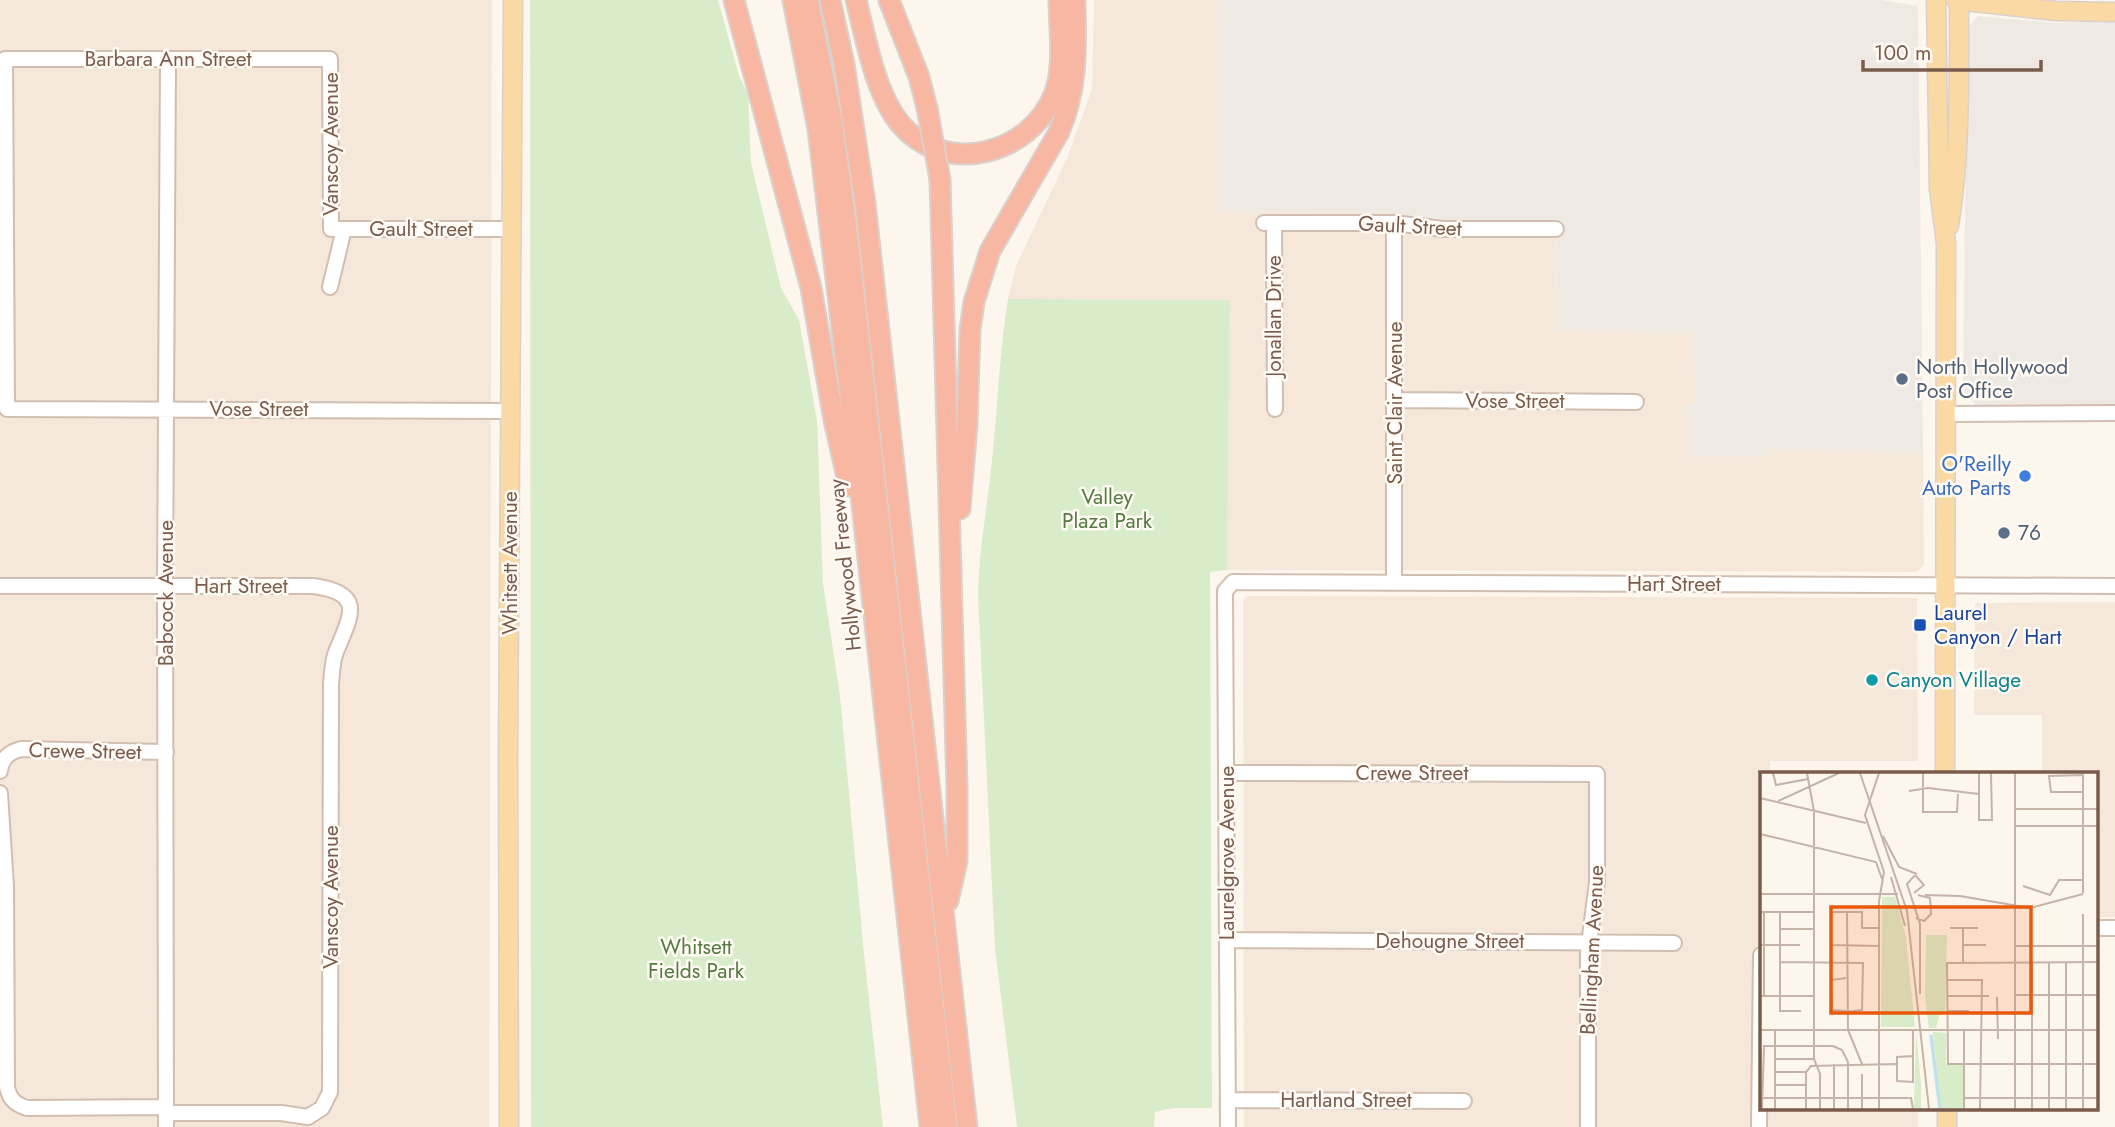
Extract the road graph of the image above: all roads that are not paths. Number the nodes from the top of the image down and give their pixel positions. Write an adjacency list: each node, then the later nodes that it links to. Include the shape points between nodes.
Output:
1 (513, 0): 19 (main road, Whitsett Avenue)
2 (734, 0): 31 (highway, via 811,288 834,420)
3 (793, 0): 31 (highway, Hollywood Freeway, via 818,129)
4 (808, 0): 56 (highway, via 832,120 847,229)
5 (818, 0): 57 (highway, via 852,190)
6 (830, 0): 46 (highway, via 865,203)
7 (856, 0): 9 (highway, via 878,80 895,117 919,140 943,151 971,154 1016,141 1046,111 1058,79)
8 (889, 0): 32 (highway, bridge, via 919,77 940,179)
9 (1059, 0)
10 (1075, 0): 32 (highway, via 1074,84 1067,114 990,251 974,302)
11 (1936, 0): 21 (main road, via 1939,189)
12 (1958, 0): 13 (main road); 21 (main road, via 1956,183)
13 (2115, 12)
14 (168, 60): 15 (street, Barbara Ann Street); 25 (street, Barbara Ann Street, via 5,60); 26 (street, Babcock Avenue)
15 (330, 60): 18 (street, Vanscoy Avenue)
16 (1269, 223): 17 (street, Gault Street); 27 (street, Jonallan Drive)
17 (1394, 223): 20 (street, Gault Street, via 1443,229); 23 (street, Saint Clair Avenue)
18 (338, 229): 19 (street, Gault Street); 22 (street, Vanscoy Avenue)
19 (510, 229): 28 (main road, Whitsett Avenue)
20 (1556, 229)
21 (1946, 243): 30 (main road)
22 (330, 287)
23 (1395, 401): 24 (street, Vose Street); 34 (street, Saint Clair Avenue)
24 (1636, 402)
25 (7, 409): 26 (street, Vose Street)
26 (168, 409): 28 (street, Vose Street); 36 (street, Babcock Avenue)
27 (1275, 409)
28 (510, 411): 54 (main road, Whitsett Avenue)
29 (2115, 413): 30 (street)
30 (1946, 414): 37 (main road)
31 (868, 568): 55 (highway, Hollywood Freeway)
32 (952, 580): 46 (highway, via 957,861)
33 (1233, 582): 34 (street, Hart Street); 43 (street, Laurelgrove Avenue, via 1225,591)
34 (1394, 582): 37 (street, Hart Street)
35 (0, 586): 36 (street, Hart Street)
36 (165, 586): 39 (street, Hart Street, via 313,586 341,594 351,611 335,653); 40 (street, Babcock Avenue)
37 (1945, 586): 38 (street, Hart Street); 42 (main road)
38 (2115, 586)
39 (331, 684): 53 (street, Vanscoy Avenue, via 330,1093 322,1108 308,1117 281,1113)
40 (166, 752): 41 (street, Crewe Street, via 21,749 6,756); 53 (street, Babcock Avenue)
41 (0, 771)
42 (1945, 772)
43 (1227, 773): 44 (street, Crewe Street); 47 (street, Laurelgrove Avenue)
44 (1597, 774): 48 (street, Bellingham Avenue, via 1597,882)
45 (0, 793): 53 (street, via 6,886 7,1087 13,1101 27,1108)
46 (944, 918): 58 (highway)
47 (1227, 940): 48 (street, Dehougne Street); 51 (street, Laurelgrove Avenue)
48 (1590, 942): 49 (street, Dehougne Street); 60 (street, Bellingham Avenue)
49 (1674, 943)
50 (1760, 1041): 61 (street)
51 (1228, 1100): 52 (street, Hartland Street); 59 (street, Laurelgrove Avenue)
52 (1464, 1101)
53 (166, 1116)
54 (509, 1127)
55 (930, 1127)
56 (947, 1127)
57 (955, 1127)
58 (967, 1127)
59 (1228, 1127)
60 (1588, 1127)
61 (1759, 1127)

